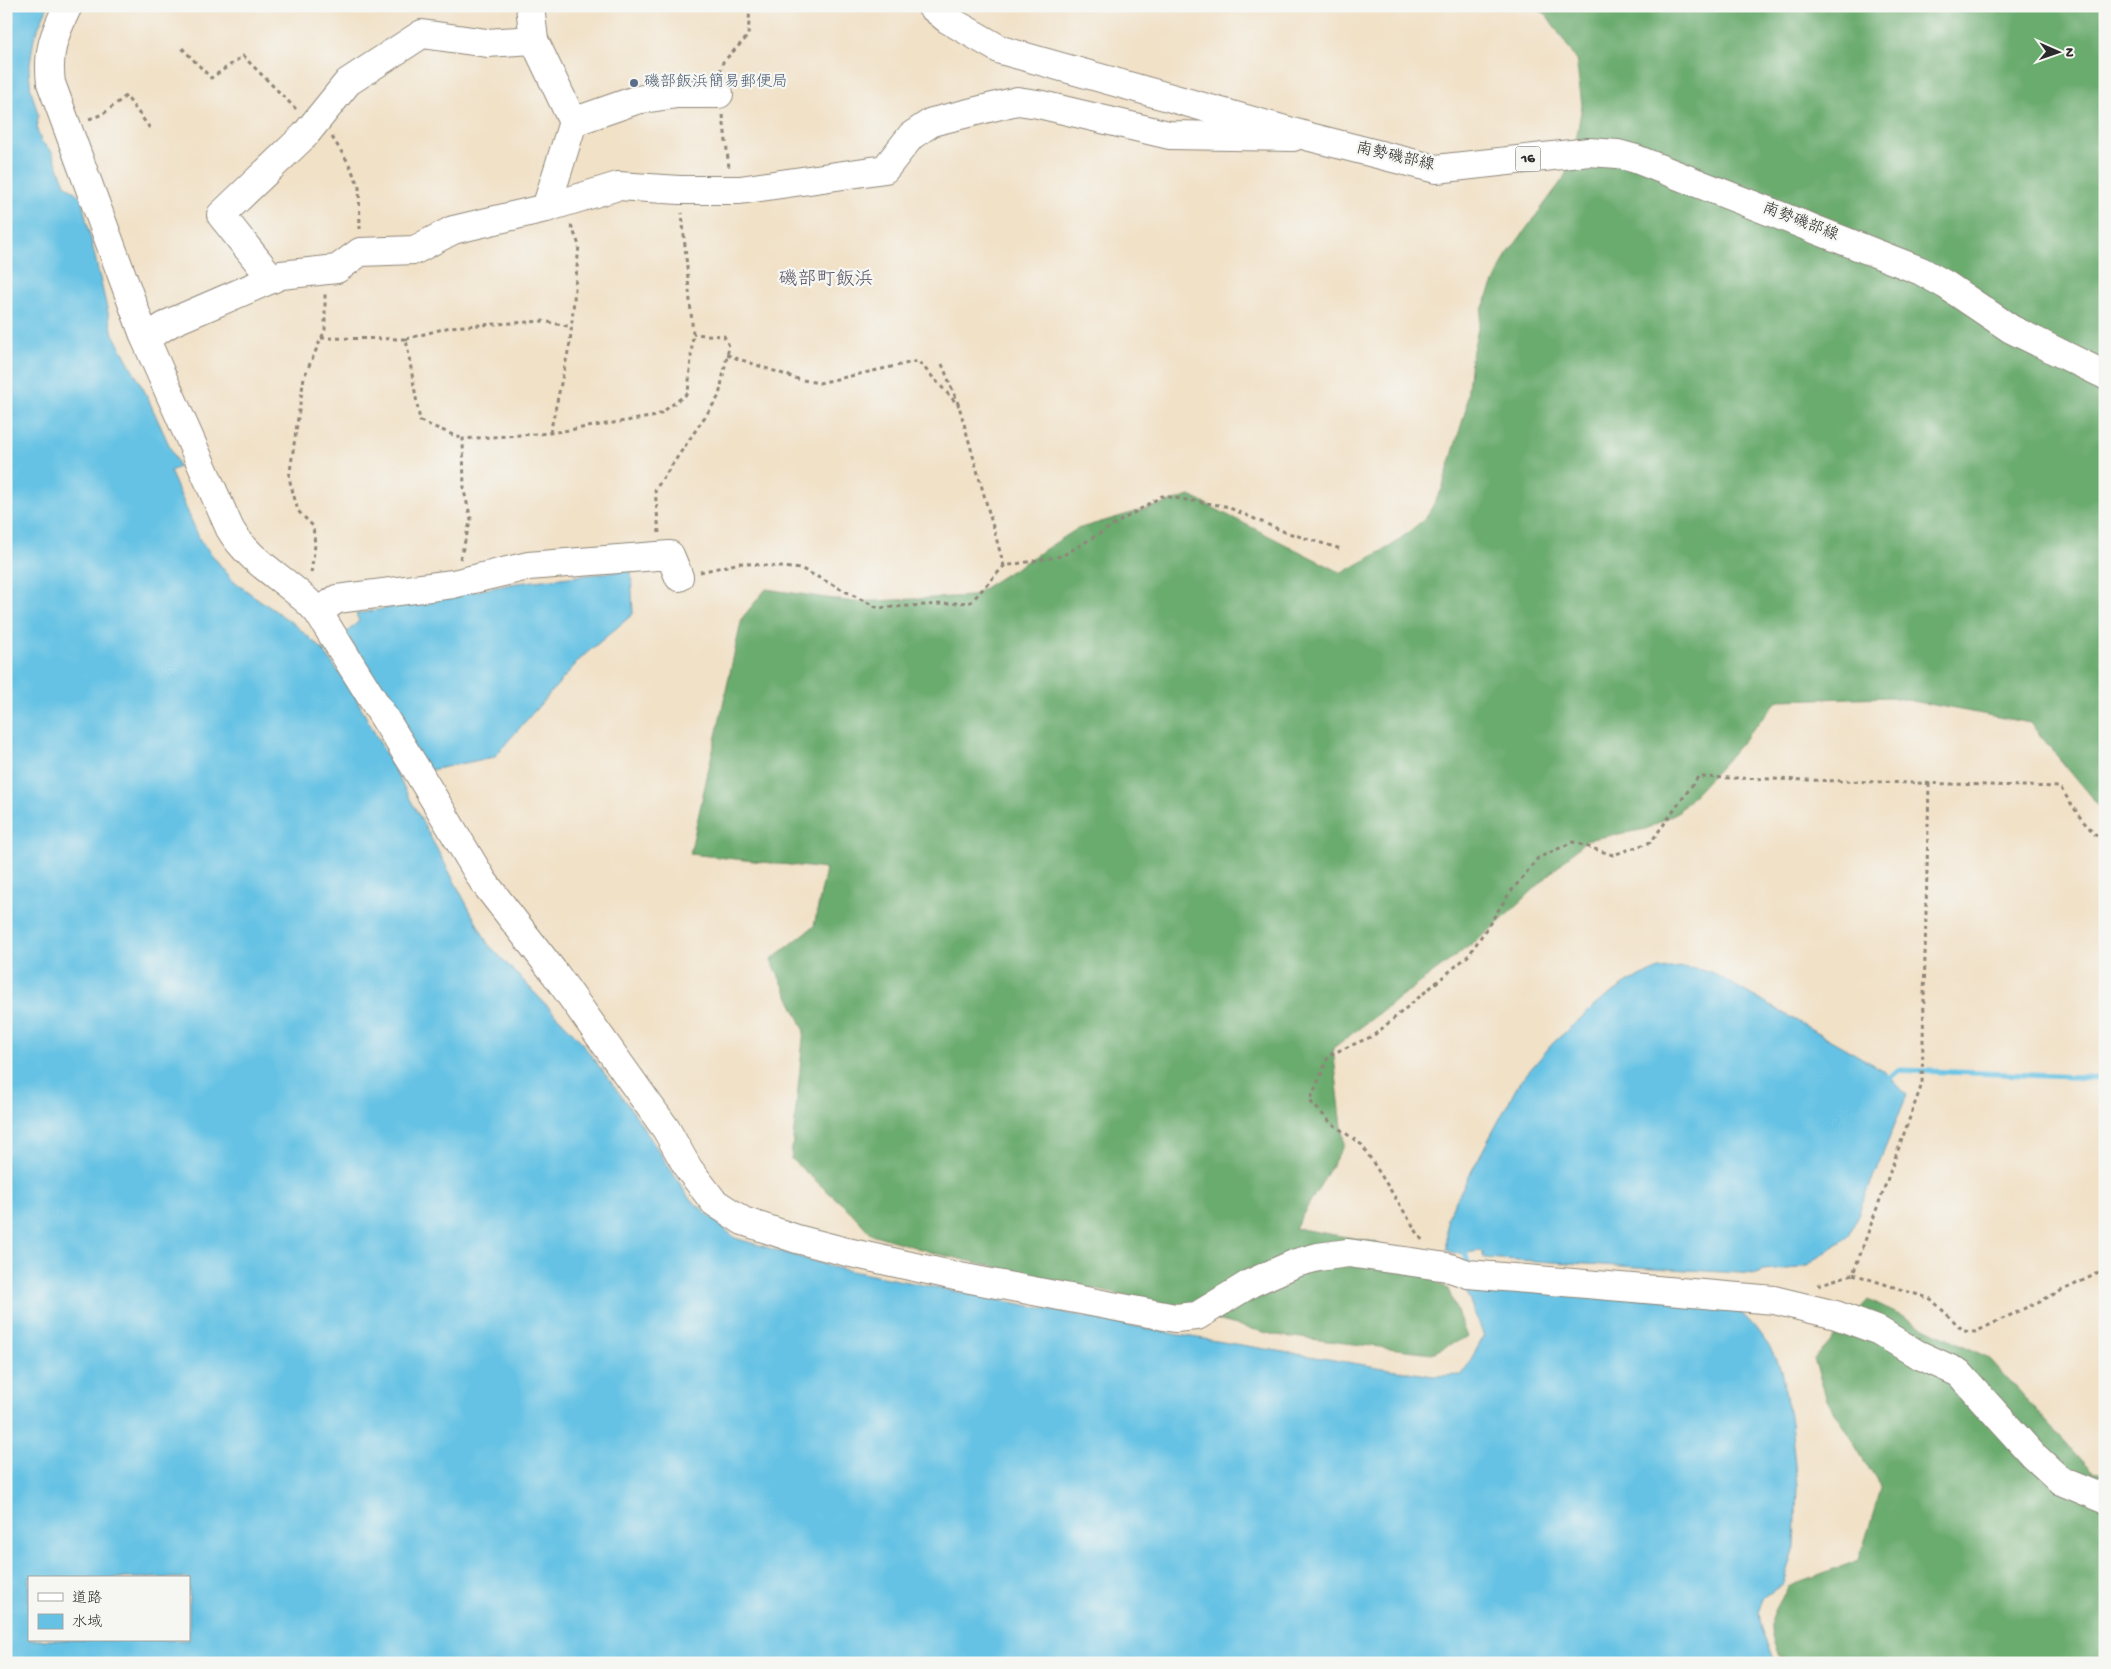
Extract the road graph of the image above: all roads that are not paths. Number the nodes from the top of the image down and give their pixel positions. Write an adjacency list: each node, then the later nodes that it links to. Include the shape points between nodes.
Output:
1 (68, 6): 10 (street, via 55,32 49,67 50,83)
2 (530, 6): 4 (street)
3 (930, 6): 7 (street, 南勢磯部線 / 16, via 947,20 1001,50)
4 (534, 40): 6 (street); 9 (street, via 487,43 422,34 348,82 316,122 221,215)
5 (719, 94): 6 (street, via 677,94 636,100)
6 (573, 122): 8 (street)
7 (1310, 137): 8 (street, via 1169,135 1017,101 932,122 911,136 885,169 740,190 618,186); 11 (street, 南勢磯部線 / 16, via 1436,169 1589,152 1618,154 1921,271 2011,329)
8 (554, 206): 9 (street, via 453,230 415,250 360,252 337,268)
9 (272, 279): 10 (street, via 172,322)
10 (146, 338): 13 (street, via 238,544)
11 (2105, 375)
12 (675, 566): 13 (street, via 528,566 453,584 336,599)
13 (318, 612): 14 (street, via 483,881 556,975 666,1129 688,1168 714,1202 743,1221 856,1254 1175,1318 1197,1316 1252,1283 1296,1263 1348,1253 1447,1267 1468,1274 1774,1300 1836,1315 1879,1331 1959,1374 2060,1480)
14 (2105, 1499)

